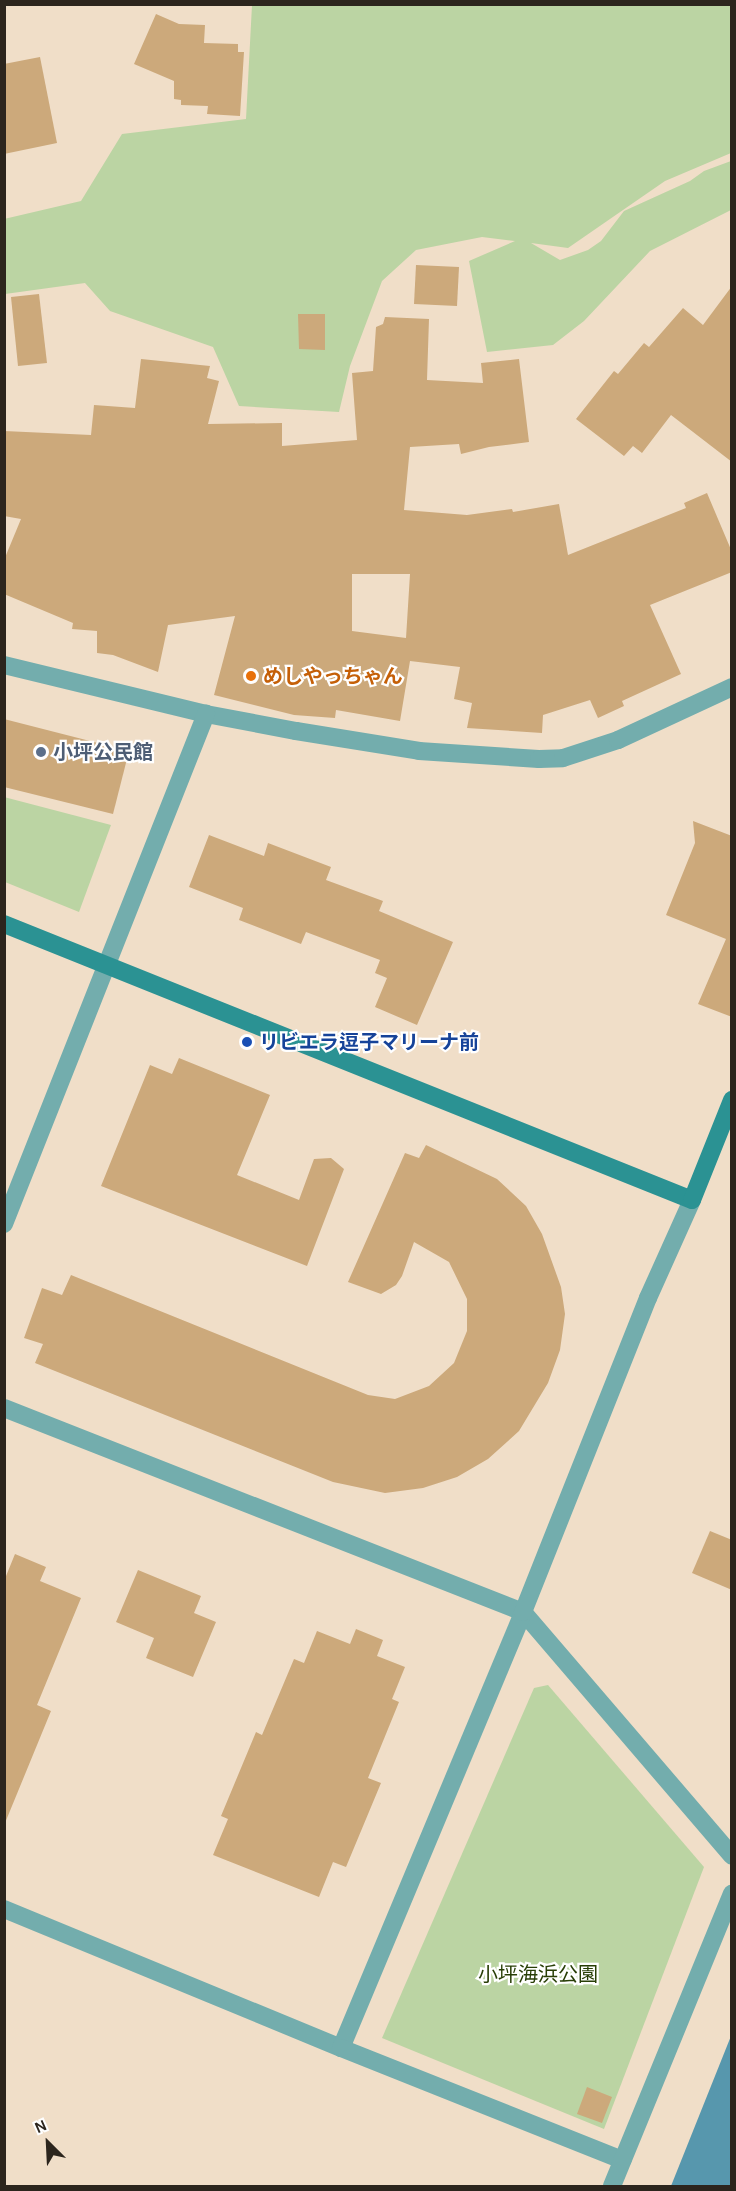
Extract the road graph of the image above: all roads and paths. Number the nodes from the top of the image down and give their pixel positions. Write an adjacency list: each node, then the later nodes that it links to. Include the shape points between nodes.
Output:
1 (4, 665): 3 (street)
2 (732, 687): 3 (street, via 618,740 563,758 419,751)
3 (206, 714): 5 (street)
4 (4, 924): 5 (street)
5 (107, 965): 7 (street); 8 (street)
6 (732, 1100): 7 (street)
7 (692, 1200): 10 (street, via 648,1298)
8 (4, 1224)
9 (4, 1408): 10 (street)
10 (523, 1612): 11 (street); 14 (street)
11 (732, 1856)
12 (732, 1894): 15 (street)
13 (4, 1909): 14 (street)
14 (341, 2048): 15 (street)
15 (623, 2160): 16 (street)
16 (612, 2187)

